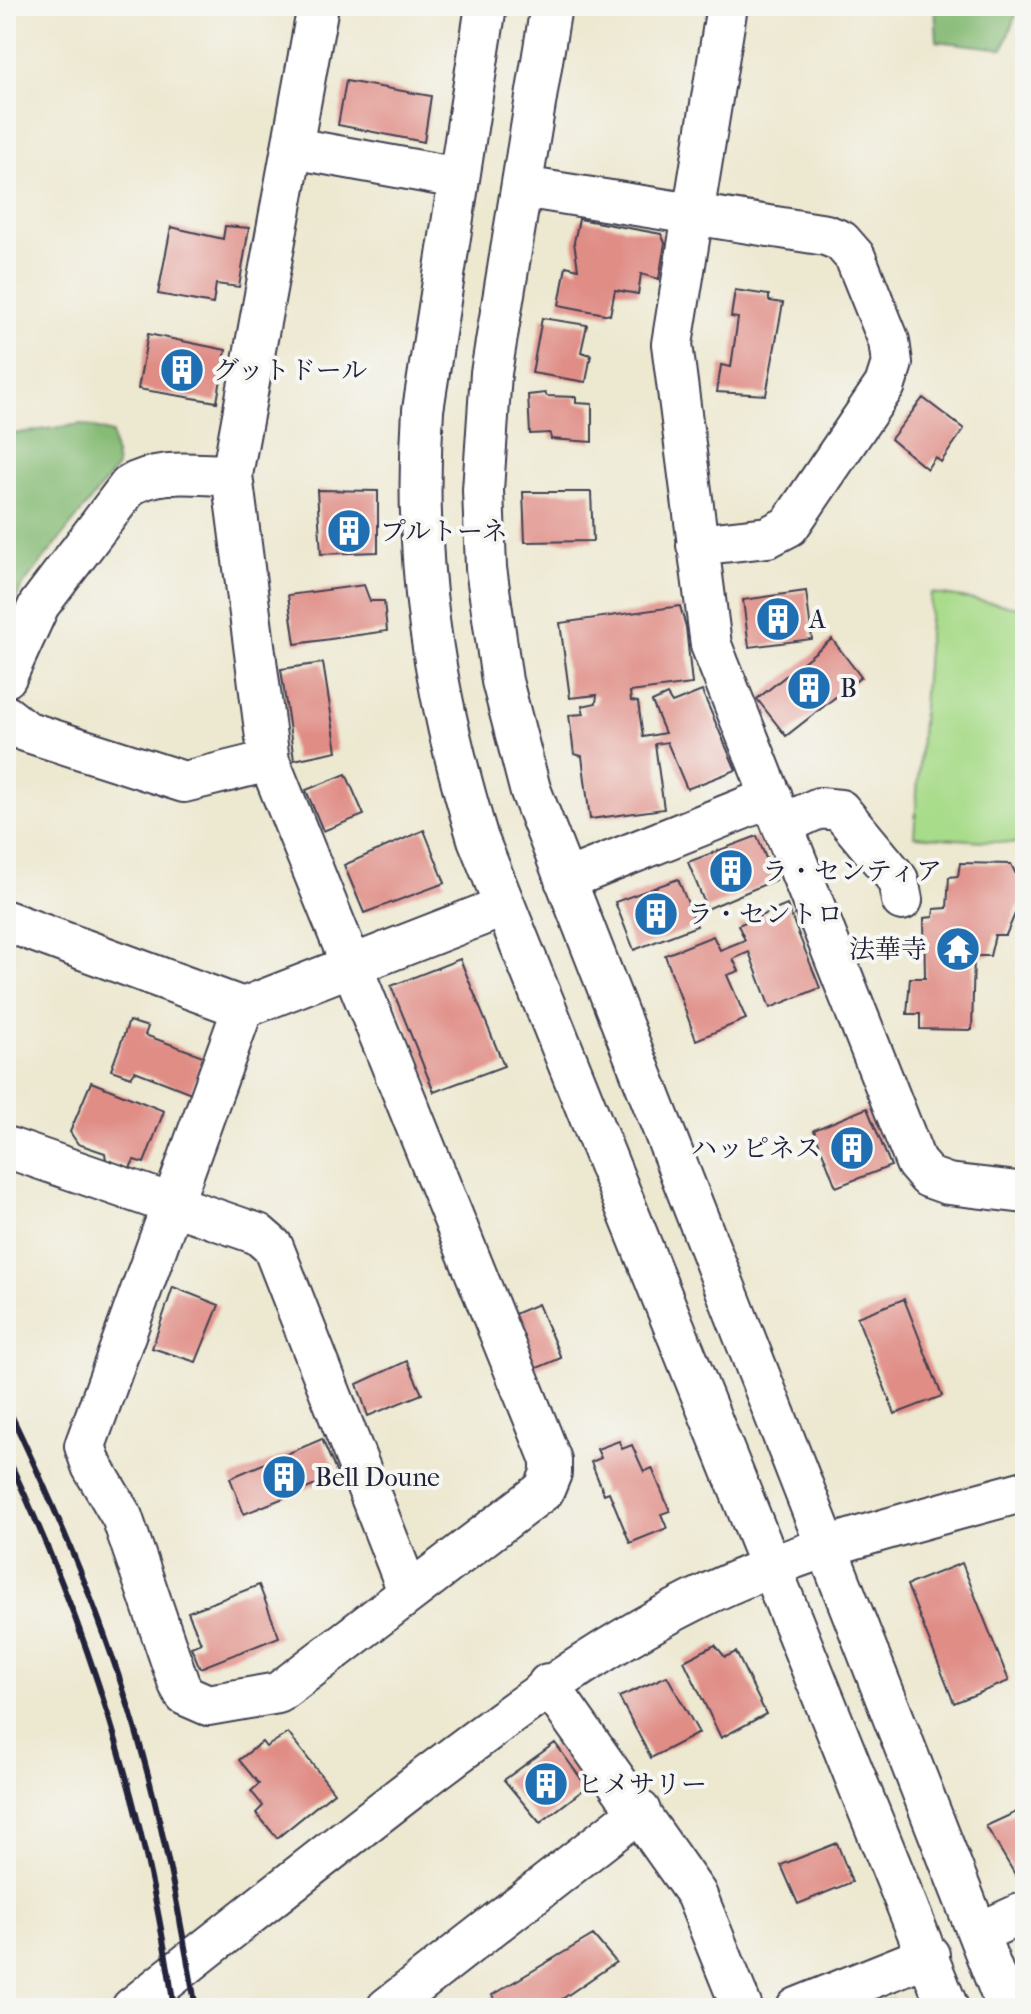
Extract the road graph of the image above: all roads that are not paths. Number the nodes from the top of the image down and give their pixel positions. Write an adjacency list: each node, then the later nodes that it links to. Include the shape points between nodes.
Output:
1 (318, 6): 5 (street)
2 (486, 6): 6 (street)
3 (551, 6): 7 (street)
4 (727, 6): 8 (street)
5 (293, 148): 6 (street); 9 (street)
6 (458, 178): 17 (street, via 423,410 421,559 448,733 478,839)
7 (522, 187): 8 (street); 15 (street, via 491,373 483,490 486,568 506,696 530,789)
8 (693, 216): 10 (street, via 672,344); 10 (street, via 841,241 855,257 889,341 892,363 885,385 789,526 768,537)
9 (232, 475): 11 (street, via 160,474 129,486 39,605); 13 (street)
10 (697, 545): 14 (street, via 711,645)
11 (6, 677)
12 (6, 716): 13 (street, via 25,731 171,780 198,780)
13 (269, 761): 19 (street)
14 (778, 811): 15 (street); 16 (street, via 840,810 898,880); 22 (street, via 916,1163 928,1177 948,1184)
15 (565, 880): 25 (street)
16 (902, 900)
17 (505, 906): 19 (street); 26 (street)
18 (6, 921): 20 (street)
19 (352, 966): 20 (street); 27 (street, via 551,1460 544,1490)
20 (243, 1008): 23 (street)
21 (6, 1147): 23 (street)
22 (1025, 1193)
23 (174, 1206): 27 (street, via 258,1234 273,1247); 27 (street, via 85,1446 122,1517 185,1695 208,1705 278,1693)
24 (1025, 1491): 25 (street)
25 (825, 1546): 26 (street); 31 (street)
26 (772, 1565): 28 (street, via 693,1600); 32 (street)
27 (408, 1591)
28 (548, 1684): 29 (street); 33 (street)
29 (640, 1811): 34 (street); 35 (street, via 696,1894)
30 (1025, 1912): 31 (street)
31 (981, 1932): 38 (street)
32 (929, 1955): 36 (street); 37 (street)
33 (132, 2008)
34 (387, 2008)
35 (742, 2008)
36 (797, 2008)
37 (948, 2008)
38 (1007, 2008)

